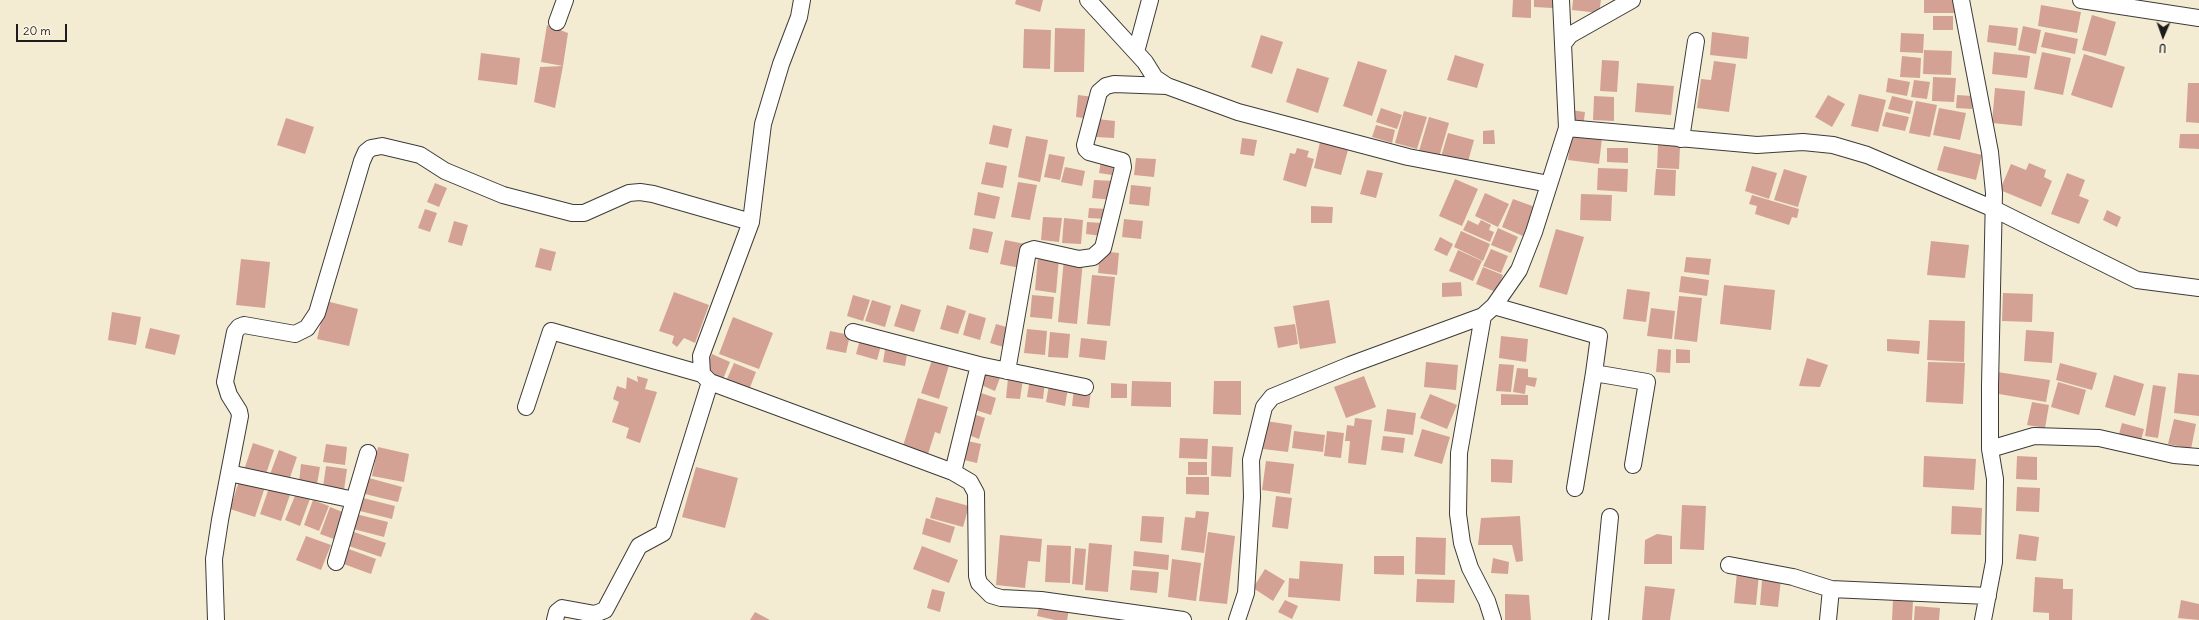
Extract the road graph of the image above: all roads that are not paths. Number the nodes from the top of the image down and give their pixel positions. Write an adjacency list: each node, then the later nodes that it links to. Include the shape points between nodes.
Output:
1 (565, 0): 10 (street)
2 (802, 0): 19 (street, via 799,17 781,64 763,124)
3 (1088, 0): 13 (street)
4 (1150, 0): 13 (street)
5 (1561, 0): 12 (street)
6 (1632, 0): 12 (street, via 1570,34)
7 (1961, 0): 18 (street, via 1990,152)
8 (2081, 0): 9 (street)
9 (2199, 18)
10 (557, 22)
11 (1696, 41): 16 (street)
12 (1563, 44): 15 (street)
13 (1140, 57): 14 (street)
14 (1161, 82): 17 (street, via 1238,112 1408,157); 24 (street, via 1114,84 1099,92 1086,149 1122,161 1123,167 1103,248 1093,257 1079,259 1034,249 1028,251)
15 (1567, 128): 16 (street); 17 (street)
16 (1681, 139): 18 (street, via 1757,145 1803,142 1833,145 1867,155)
17 (1549, 184): 21 (street, via 1519,270)
18 (1994, 209): 20 (street, via 2137,280); 29 (street)
19 (752, 222): 26 (street, via 701,356); 34 (street, via 640,192 629,193 584,213 572,213 503,195 445,171 420,155 382,146 370,148 362,161 317,313 307,328 295,334 244,325 235,332 225,382 240,416)
20 (2199, 288)
21 (1489, 311): 25 (street, via 1599,336); 46 (street, via 1350,365 1272,397 1267,402 1259,419 1252,460 1246,592); 47 (street, via 1458,453 1458,514 1462,543 1470,568)
22 (853, 332): 23 (street)
23 (979, 366): 24 (street); 33 (street)
24 (1007, 371): 27 (street)
25 (1594, 373): 32 (street, via 1647,382); 35 (street)
26 (706, 378): 28 (street, via 551,331); 33 (street); 44 (street, via 663,533 639,546 605,610 595,614 562,608 557,612)
27 (1085, 387)
28 (526, 407)
29 (1990, 449): 31 (street, via 2034,436 2099,438 2174,455); 41 (street, via 1995,479 1994,562)
30 (368, 453): 36 (street)
31 (2199, 457)
32 (1632, 465)
33 (953, 472): 42 (street, via 970,482 976,493 977,576 984,590 1001,598 1041,600)
34 (229, 474): 36 (street); 43 (street, via 214,559)
35 (1575, 488)
36 (354, 500): 38 (street)
37 (1610, 518): 48 (street)
38 (336, 562)
39 (1730, 565): 40 (street, via 1793,577)
40 (1831, 589): 41 (street); 49 (street)
41 (1988, 596): 50 (street)
42 (1093, 614): 45 (street)
43 (216, 620)
44 (555, 620)
45 (1182, 620)
46 (1237, 620)
47 (1493, 620)
48 (1600, 620)
49 (1828, 620)
50 (1983, 620)

